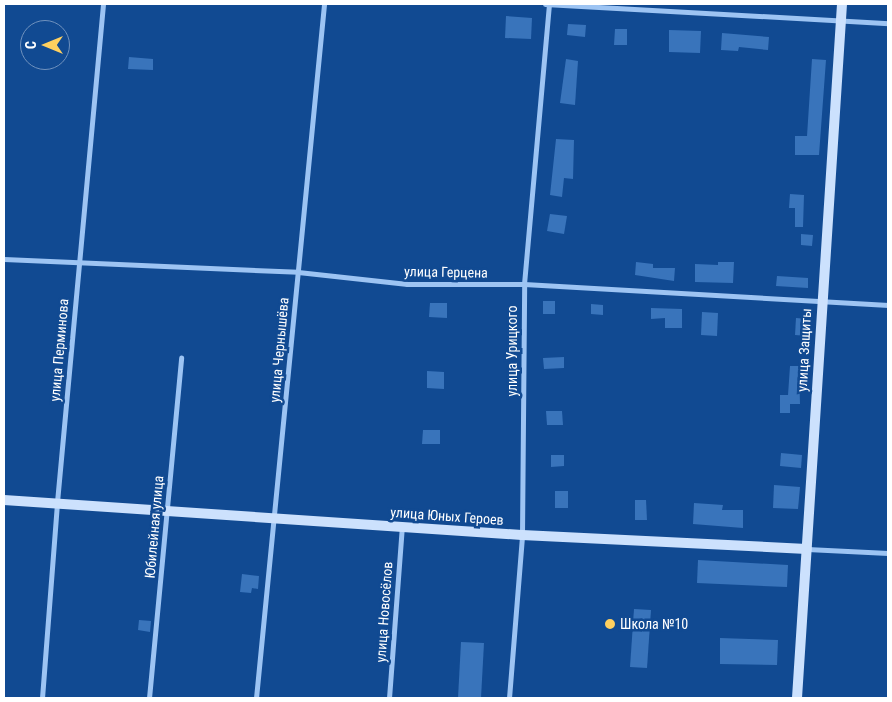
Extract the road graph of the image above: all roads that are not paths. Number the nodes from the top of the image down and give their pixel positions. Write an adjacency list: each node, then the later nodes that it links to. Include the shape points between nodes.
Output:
1 (103, 4): 9 (street, улица Перминова)
2 (324, 4): 10 (street, улица Чернышёва)
3 (544, 4): 4 (street)
4 (549, 4): 6 (street); 11 (street, улица Урицкого)
5 (842, 4): 6 (street, улица Защиты)
6 (841, 18): 7 (street); 12 (street, улица Защиты)
7 (888, 23)
8 (4, 259): 9 (street, улица Герцена)
9 (79, 262): 10 (street, улица Герцена); 16 (street, улица Перминова)
10 (298, 272): 11 (street, улица Герцена, via 407,284); 18 (street, улица Чернышёва)
11 (524, 284): 12 (street, улица Герцена); 20 (street, улица Урицкого)
12 (821, 302): 13 (street, улица Герцена); 21 (street, улица Защиты)
13 (888, 305)
14 (181, 358): 17 (street, Юбилейная улица)
15 (4, 500): 16 (street, улица Юных Героев)
16 (57, 502): 17 (street, улица Юных Героев); 23 (street, улица Перминова)
17 (167, 510): 18 (street, улица Юных Героев); 24 (street, Юбилейная улица)
18 (274, 518): 19 (street, улица Юных Героев); 25 (street, улица Чернышёва)
19 (402, 526): 20 (street, улица Юных Героев); 26 (street, улица Новосёлов)
20 (522, 536): 21 (street, улица Юных Героев); 27 (street, улица Урицкого)
21 (807, 549): 22 (street, улица Юных Героев); 28 (street, улица Защиты)
22 (888, 553)
23 (42, 698)
24 (149, 698)
25 (256, 698)
26 (389, 698)
27 (509, 698)
28 (797, 698)

